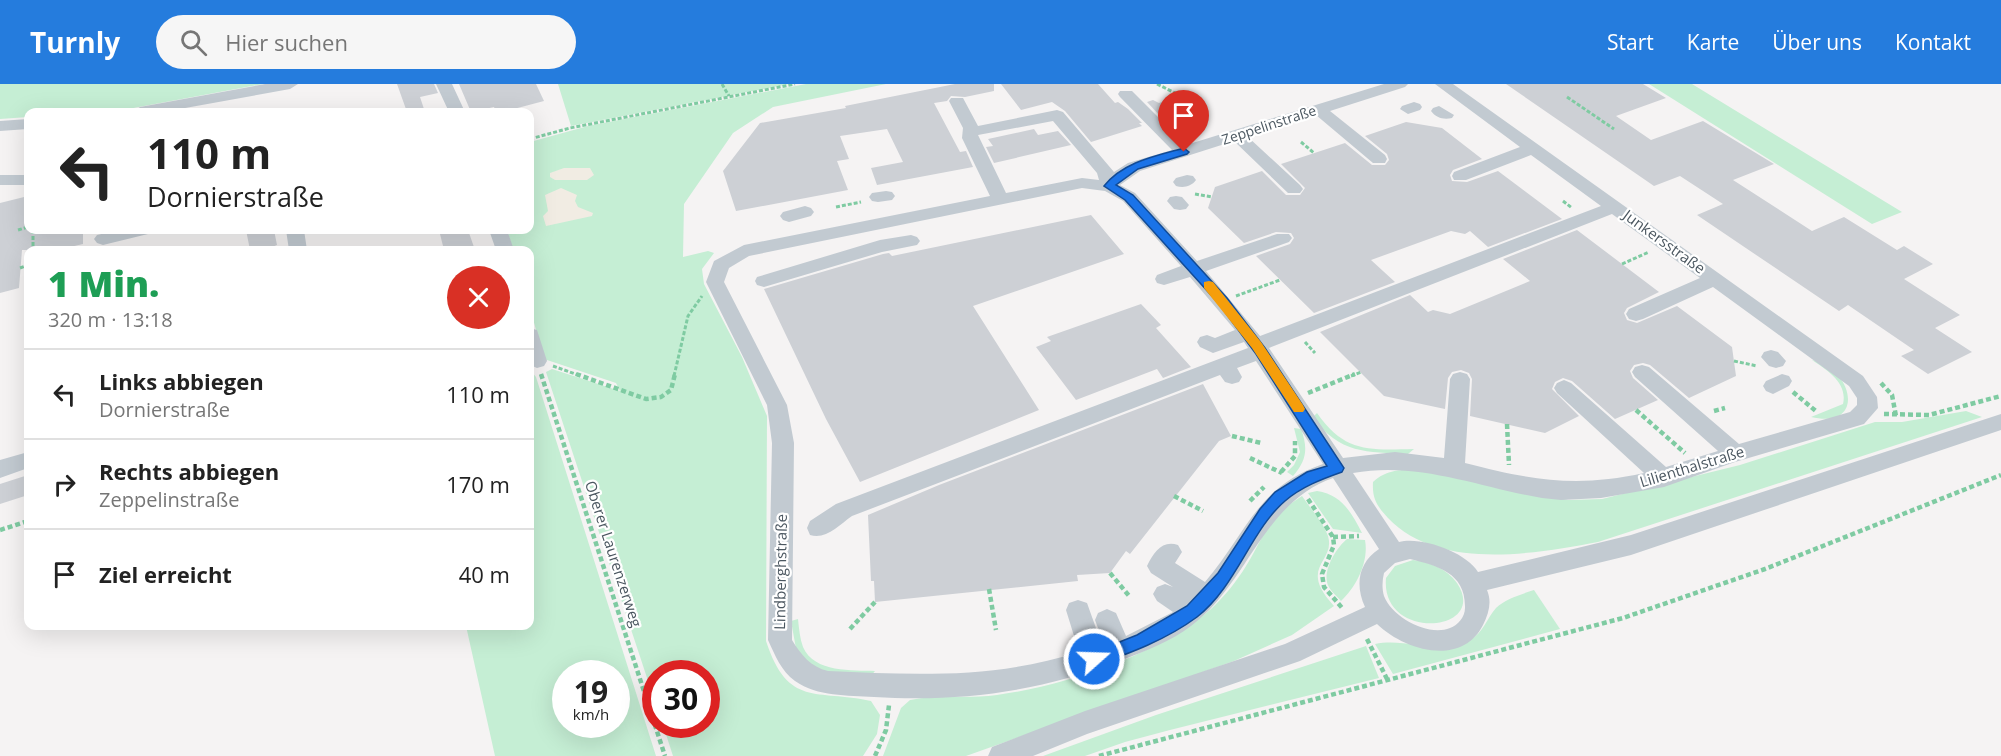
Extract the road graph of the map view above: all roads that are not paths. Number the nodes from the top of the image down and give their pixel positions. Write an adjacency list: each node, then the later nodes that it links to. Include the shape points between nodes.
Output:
1 (290, 84): 7 (street)
2 (444, 84): 8 (street)
3 (1400, 84): 9 (street, Zeppelinstraße)
4 (1443, 84): 14 (street, Junkersstraße)
5 (1126, 94): 15 (street, via 1158,133)
6 (957, 101): 12 (street)
7 (161, 108)
8 (455, 108)
9 (1318, 109): 13 (street, Zeppelinstraße); 16 (street)
10 (24, 124): 11 (street)
11 (0, 126)
12 (970, 132): 20 (street, via 1057,115 1105,172); 22 (street)
13 (1237, 135): 15 (street, Zeppelinstraße); 21 (street)
14 (1534, 148): 17 (street); 23 (street, Junkersstraße)
15 (1184, 152): 20 (street, Zeppelinstraße, via 1134,167)
16 (1379, 159)
17 (1460, 176)
18 (0, 180): 19 (street)
19 (24, 180)
20 (1109, 186): 22 (street, via 1082,183); 28 (street, via 1129,197)
21 (1294, 189)
22 (1001, 200): 24 (street)
23 (1615, 207): 30 (street, Junkersstraße); 34 (street)
24 (903, 220): 31 (street, via 914,245 880,246); 48 (street, Lindberghstraße, via 734,248 716,273 716,289 777,405 783,443)
25 (126, 234): 27 (street)
26 (1283, 237): 28 (street)
27 (103, 240)
28 (1201, 266): 29 (street); 34 (street, via 1230,298)
29 (1164, 279)
30 (1715, 279): 32 (street); 40 (street, Junkersstraße, via 1856,381 1867,397)
31 (764, 281)
32 (1636, 314)
33 (1208, 342): 34 (street, via 1213,346)
34 (1255, 343): 44 (street, via 1304,395); 48 (street, via 1229,371 844,510 827,530)
35 (534, 350): 36 (street)
36 (538, 364)
37 (1642, 372): 42 (street)
38 (1460, 379): 46 (street)
39 (1564, 388): 47 (street)
40 (1865, 411): 42 (street, Lilienthalstraße, via 1857,418 1826,416)
41 (2001, 422): 51 (street, via 1631,545)
42 (1730, 448): 47 (street, Lilienthalstraße)
43 (24, 461): 45 (street)
44 (1336, 468): 46 (street, Lilienthalstraße, via 1396,460); 49 (street); 53 (street, Lindberghstraße, via 1312,476 1280,496 1223,578)
45 (0, 469)
46 (1454, 469): 47 (street, Lilienthalstraße, via 1528,487 1578,492 1625,486)
47 (1657, 472)
48 (782, 531): 58 (street, Lindberghstraße, via 780,640 797,669 811,679 891,686 985,684)
49 (1394, 551): 51 (street, via 1410,549 1439,555 1453,562); 55 (street, via 1376,564 1371,574 1373,599)
50 (1170, 552): 53 (street, via 1159,566)
51 (1473, 583): 55 (street, via 1479,613 1473,626 1446,640 1409,634)
52 (1165, 594): 53 (street)
53 (1200, 603): 57 (street, Lindberghstraße, via 1143,640)
54 (1078, 610): 58 (street)
55 (1380, 611): 59 (street, via 1291,653 1085,723)
56 (1107, 620): 57 (street)
57 (1119, 650): 58 (street, Lindberghstraße)
58 (1094, 659)
59 (1002, 756)

